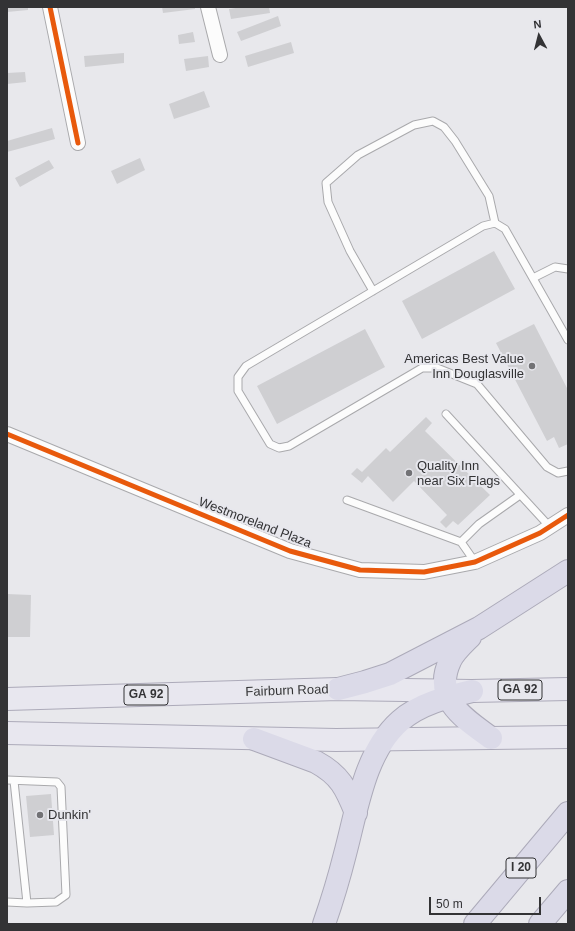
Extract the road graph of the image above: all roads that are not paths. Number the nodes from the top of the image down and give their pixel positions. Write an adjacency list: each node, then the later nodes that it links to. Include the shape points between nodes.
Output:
1 (50, 7): 4 (street)
2 (208, 7): 3 (street)
3 (220, 55)
4 (78, 143)
5 (494, 223): 7 (lane, via 505,229); 8 (lane, via 483,226); 8 (lane, via 489,196 444,126 433,121 414,125 358,156 326,183 328,202 350,251)
6 (568, 270): 7 (lane, via 555,267)
7 (533, 278): 9 (lane)
8 (373, 291): 12 (lane, via 246,366 238,377 238,391 270,444 279,448 289,446 422,368 437,368 477,384 547,467 558,473)
9 (568, 340)
10 (446, 414): 13 (lane)
11 (7, 434): 18 (street, Westmoreland Plaza, via 290,551 360,570 424,572)
12 (568, 471)
13 (520, 495): 16 (lane); 17 (lane, via 478,524)
14 (347, 500): 17 (lane)
15 (568, 515): 16 (street, Westmoreland Plaza)
16 (550, 527): 18 (street, Westmoreland Plaza)
17 (461, 542): 18 (lane)
18 (475, 562)
19 (568, 571): 20 (highway)
20 (479, 628): 21 (highway, via 390,674); 23 (highway, via 450,660 447,670)
21 (338, 689): 23 (main road, Fairburn Road / GA 92); 24 (main road, Fairburn Road / GA 92)
22 (568, 689): 23 (main road, Fairburn Road / GA 92)
23 (447, 694): 27 (highway, via 454,709); 29 (highway, via 401,720)
24 (7, 699)
25 (7, 733): 28 (main road)
26 (568, 737): 27 (main road)
27 (491, 738): 29 (main road)
28 (254, 739): 29 (main road); 31 (highway, via 326,768 342,783)
29 (384, 739): 31 (highway, via 373,757)
30 (10, 780): 35 (lane); 35 (lane, via 57,782 61,788 66,895 56,902)
31 (356, 813): 36 (highway)
32 (568, 813): 37 (highway, I 20)
33 (568, 891): 38 (highway)
34 (7, 902): 35 (lane)
35 (27, 903)
36 (324, 924)
37 (475, 924)
38 (540, 924)

